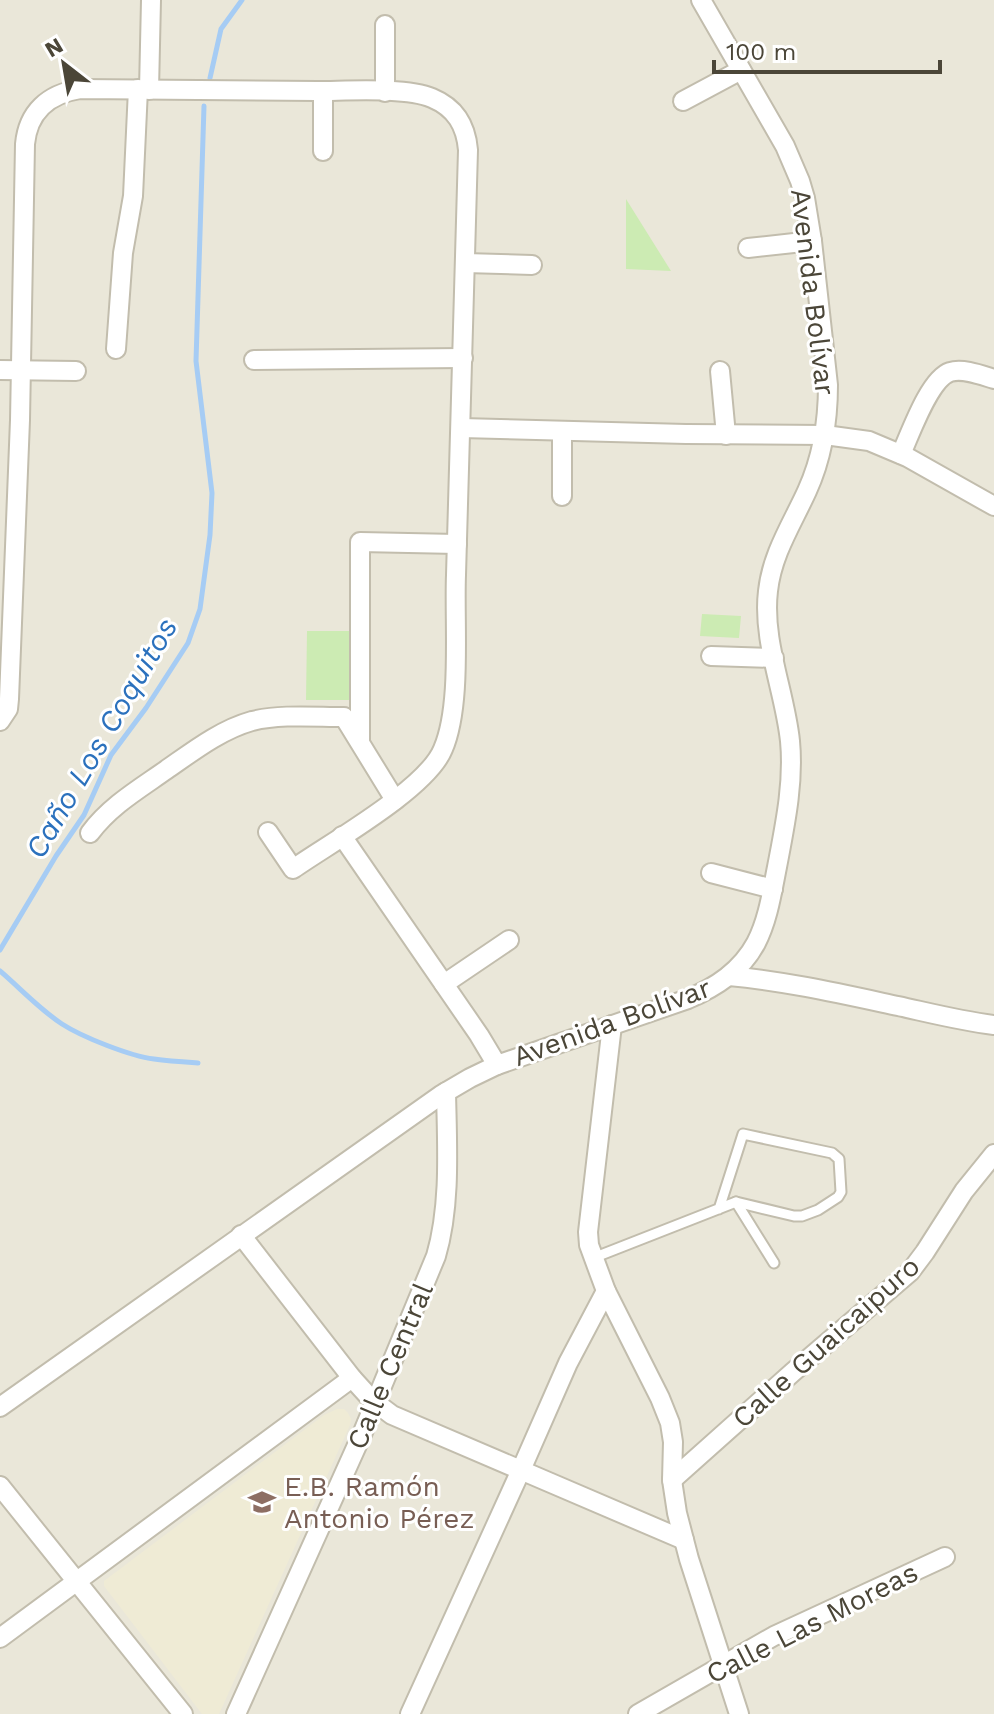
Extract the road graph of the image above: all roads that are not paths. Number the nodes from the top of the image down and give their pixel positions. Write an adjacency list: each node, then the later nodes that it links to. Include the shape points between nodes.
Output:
1 (151, 0): 5 (street)
2 (701, 0): 4 (street, Avenida Bolívar)
3 (385, 25): 7 (street)
4 (741, 70): 8 (street); 10 (street, Avenida Bolívar, via 794,166)
5 (144, 90): 6 (street); 14 (street); 18 (street, via 67,91 42,106 30,123 25,144)
6 (323, 91): 7 (street); 9 (street)
7 (385, 92): 12 (street, via 437,100 463,126 468,150)
8 (683, 101)
9 (323, 151)
10 (812, 241): 11 (street); 25 (street, Avenida Bolívar, via 828,385)
11 (748, 248)
12 (465, 263): 13 (street); 15 (street)
13 (532, 265)
14 (116, 349)
15 (463, 358): 16 (street); 22 (street)
16 (254, 360)
17 (0, 370): 18 (street)
18 (20, 370): 19 (street); 32 (street, via 9,699)
19 (76, 371)
20 (720, 371): 24 (street)
21 (994, 379): 26 (street, via 968,372 944,375)
22 (461, 428): 23 (street); 29 (street)
23 (562, 431): 24 (street); 27 (street)
24 (726, 435): 25 (street)
25 (825, 435): 26 (street, via 869,441); 31 (street, Avenida Bolívar, via 813,476 771,569 767,616)
26 (901, 454): 28 (street)
27 (562, 496)
28 (994, 506)
29 (457, 544): 33 (street, via 360,542); 34 (street, via 454,689 446,738 439,758)
30 (711, 656): 31 (street)
31 (774, 658): 39 (street, Avenida Bolívar, via 791,761)
32 (0, 721)
33 (360, 743): 34 (street); 36 (street, via 344,717 250,722 209,741 127,797)
34 (395, 800): 37 (street)
35 (268, 832): 37 (street, via 293,869)
36 (90, 833)
37 (342, 836): 42 (street)
38 (711, 873): 39 (street)
39 (773, 889): 41 (street, Avenida Bolívar, via 756,943)
40 (509, 940): 42 (street)
41 (729, 976): 43 (street, Avenida Bolívar, via 688,999); 44 (street)
42 (444, 984): 45 (street)
43 (612, 1025): 45 (street, Avenida Bolívar); 51 (street, via 588,1232)
44 (994, 1025)
45 (497, 1065): 46 (street, Avenida Bolívar)
46 (446, 1092): 50 (street, Avenida Bolívar); 55 (street, Calle Central, via 448,1161 439,1246)
47 (994, 1154): 58 (street, Calle Guaicaipuro, via 910,1272)
48 (736, 1202): 49 (lane); 49 (lane, via 794,1216 809,1214 841,1192 839,1159 832,1153 743,1134); 52 (lane)
49 (719, 1209): 51 (lane)
50 (241, 1235): 54 (street); 56 (street, Avenida Bolívar)
51 (593, 1258): 53 (street)
52 (774, 1263)
53 (606, 1291): 57 (street); 58 (street, via 668,1416)
54 (352, 1378): 55 (street); 62 (street)
55 (375, 1403): 57 (street); 66 (street, Calle Central)
56 (0, 1407)
57 (521, 1470): 60 (street); 67 (street)
58 (672, 1480): 60 (street)
59 (0, 1486): 62 (street)
60 (684, 1540): 64 (street)
61 (945, 1557): 64 (street, Calle Las Moreas)
62 (77, 1581): 63 (street); 65 (street)
63 (0, 1638)
64 (724, 1665): 68 (street, Calle Las Moreas); 69 (street)
65 (183, 1714)
66 (236, 1714)
67 (410, 1714)
68 (638, 1714)
69 (739, 1714)

